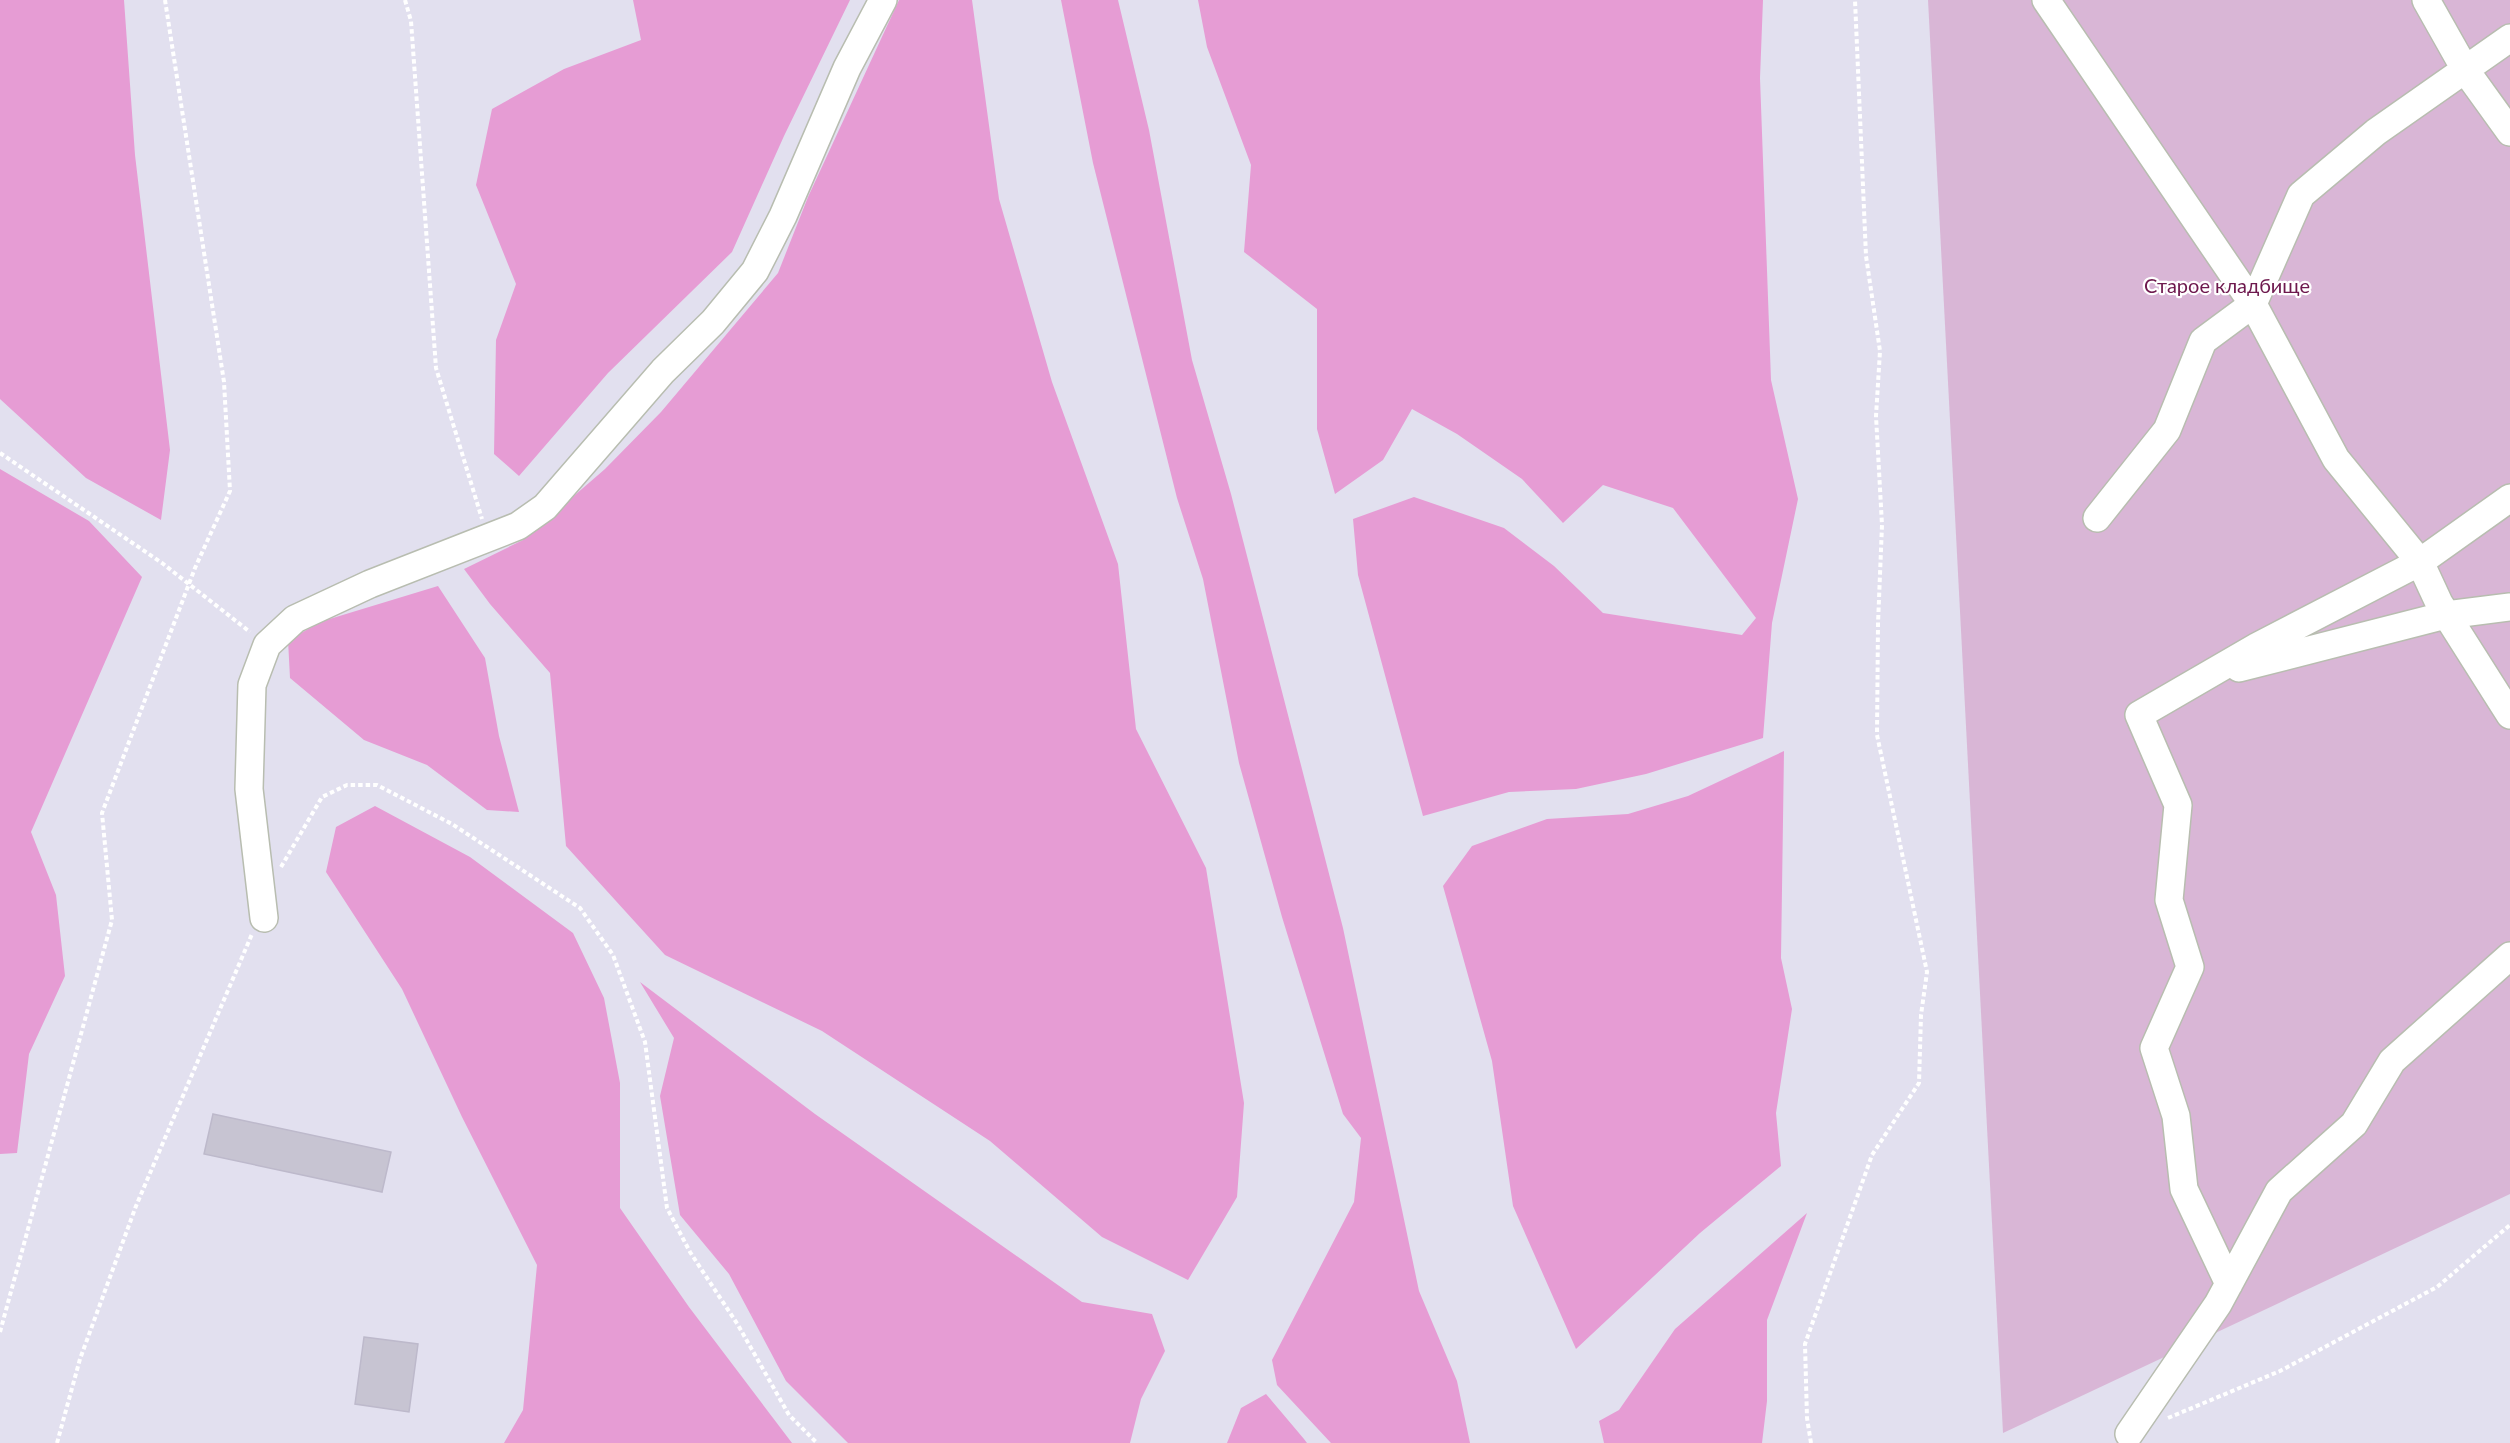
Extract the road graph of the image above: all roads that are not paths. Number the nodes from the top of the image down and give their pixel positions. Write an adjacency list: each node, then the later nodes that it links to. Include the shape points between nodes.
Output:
1 (883, 0): 15 (lane, via 847,68 783,216 755,270 713,322 663,371 545,507 518,526 370,584 295,619 267,645 252,685 249,789)
2 (2046, 0): 7 (lane)
3 (2426, 0): 5 (lane)
4 (2510, 38): 5 (lane)
5 (2466, 71): 6 (lane); 7 (lane, via 2376,132 2301,195)
6 (2510, 132)
7 (2253, 304): 9 (lane, via 2203,341 2167,430); 10 (lane, via 2336,459)
8 (2510, 498): 10 (lane)
9 (2097, 518)
10 (2420, 562): 12 (lane); 13 (lane, via 2258,646)
11 (2510, 607): 12 (lane)
12 (2446, 615): 13 (lane); 14 (lane)
13 (2214, 674): 17 (lane, via 2139,715 2178,805 2169,900 2190,967 2154,1048 2176,1116 2184,1189)
14 (2510, 715)
15 (264, 918)
16 (2510, 956): 17 (lane, via 2392,1061 2354,1124 2279,1191)
17 (2229, 1284): 18 (lane)
18 (2129, 1434)

